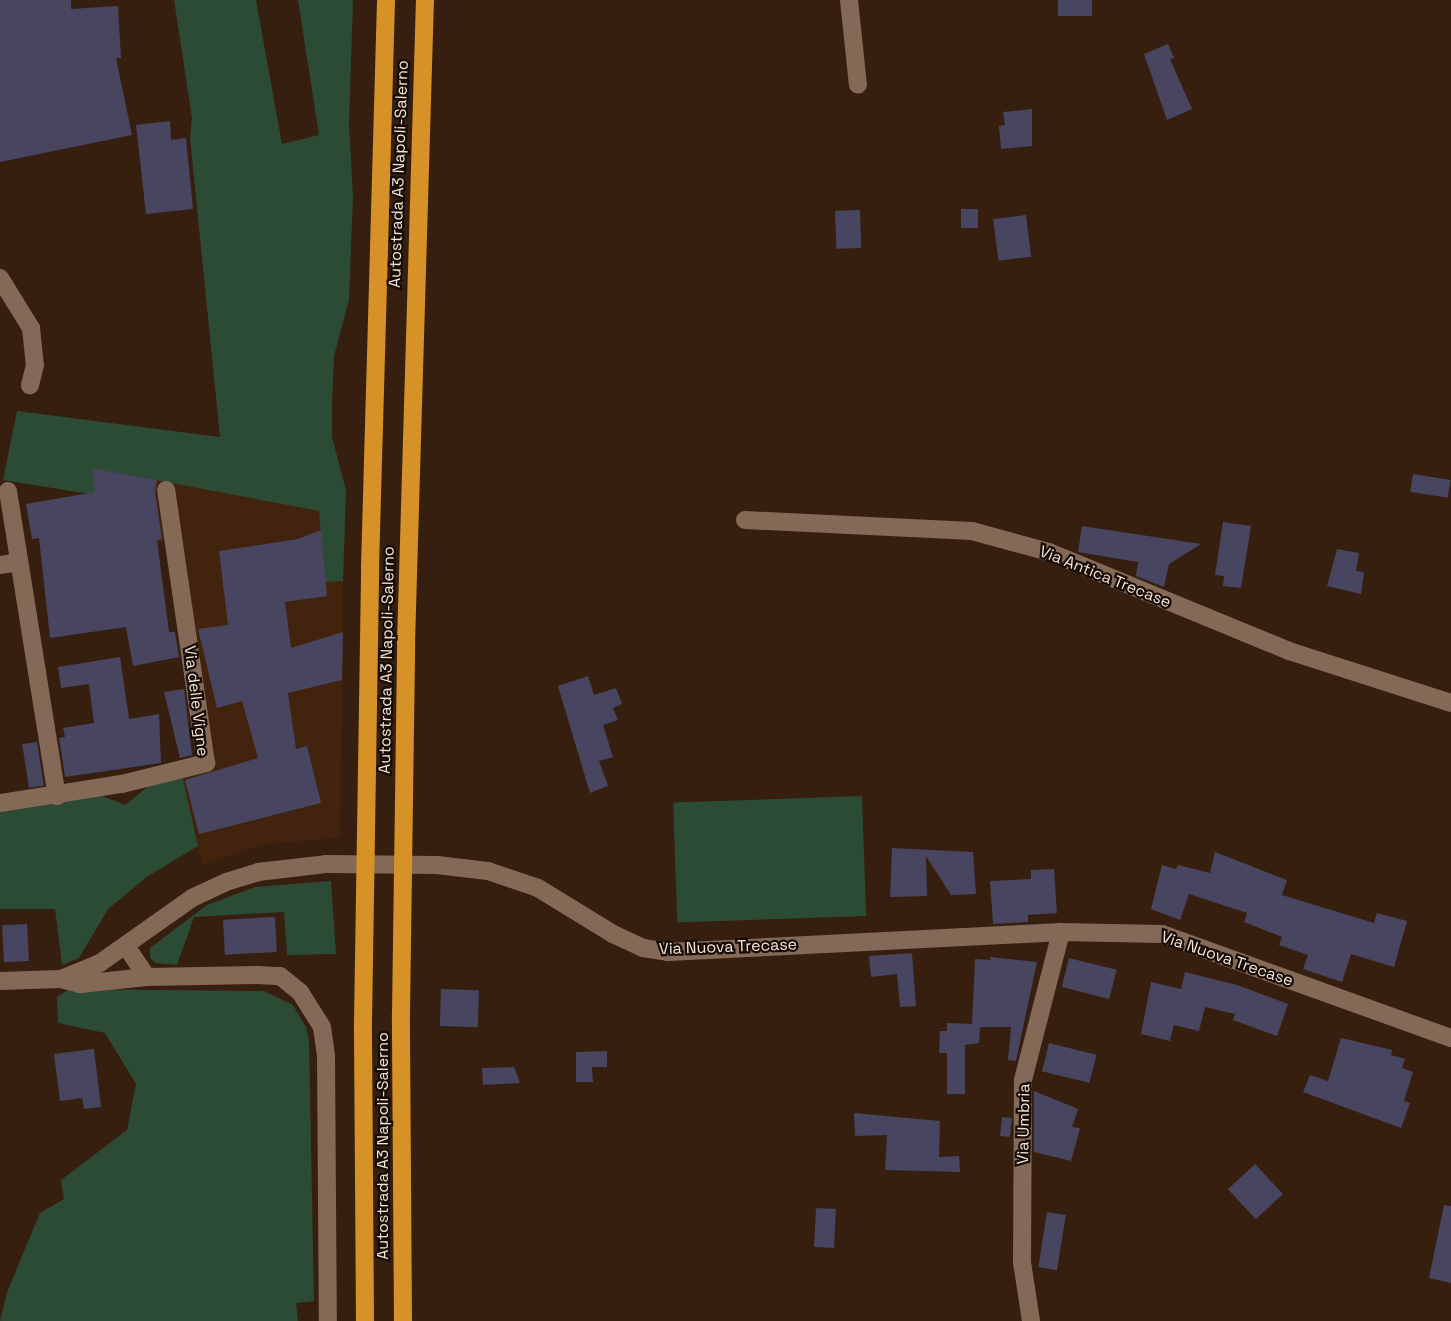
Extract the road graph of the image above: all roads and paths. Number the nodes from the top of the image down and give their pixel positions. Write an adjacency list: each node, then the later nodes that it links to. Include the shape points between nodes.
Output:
1 (387, 0): 22 (highway, Autostrada A3 Napoli-Salerno, via 369,613 363,1023)
2 (425, 0): 23 (highway, Autostrada A3 Napoli-Salerno, via 406,643 401,1014)
3 (849, 0): 4 (street)
4 (858, 85)
5 (0, 278): 6 (street, via 31,328 35,365)
6 (30, 385)
7 (166, 490): 13 (street, Via delle Vigne, via 206,763)
8 (8, 491): 10 (street)
9 (745, 520): 12 (street, Via Antica Trecase, via 972,531 1049,552 1289,651)
10 (19, 562): 11 (street); 13 (street)
11 (0, 565)
12 (1451, 703)
13 (57, 796): 14 (street, Via delle Vigne)
14 (0, 803)
15 (1061, 932): 16 (street, Via Nuova Trecase, via 668,952 628,941 538,888 488,872 437,865 326,864 289,866 226,882 192,898); 20 (street, Via Nuova Trecase, via 1162,934); 24 (street, Via Umbria, via 1023,1080 1022,1262)
16 (120, 951): 17 (street); 18 (street, Via Nuova Trecase)
17 (138, 978): 18 (street, via 80,984); 21 (street, via 280,976 300,992 322,1027 326,1056)
18 (60, 979): 19 (street, Via Nuova Trecase)
19 (0, 981)
20 (1451, 1038)
21 (328, 1321)
22 (365, 1321)
23 (403, 1321)
24 (1031, 1321)

